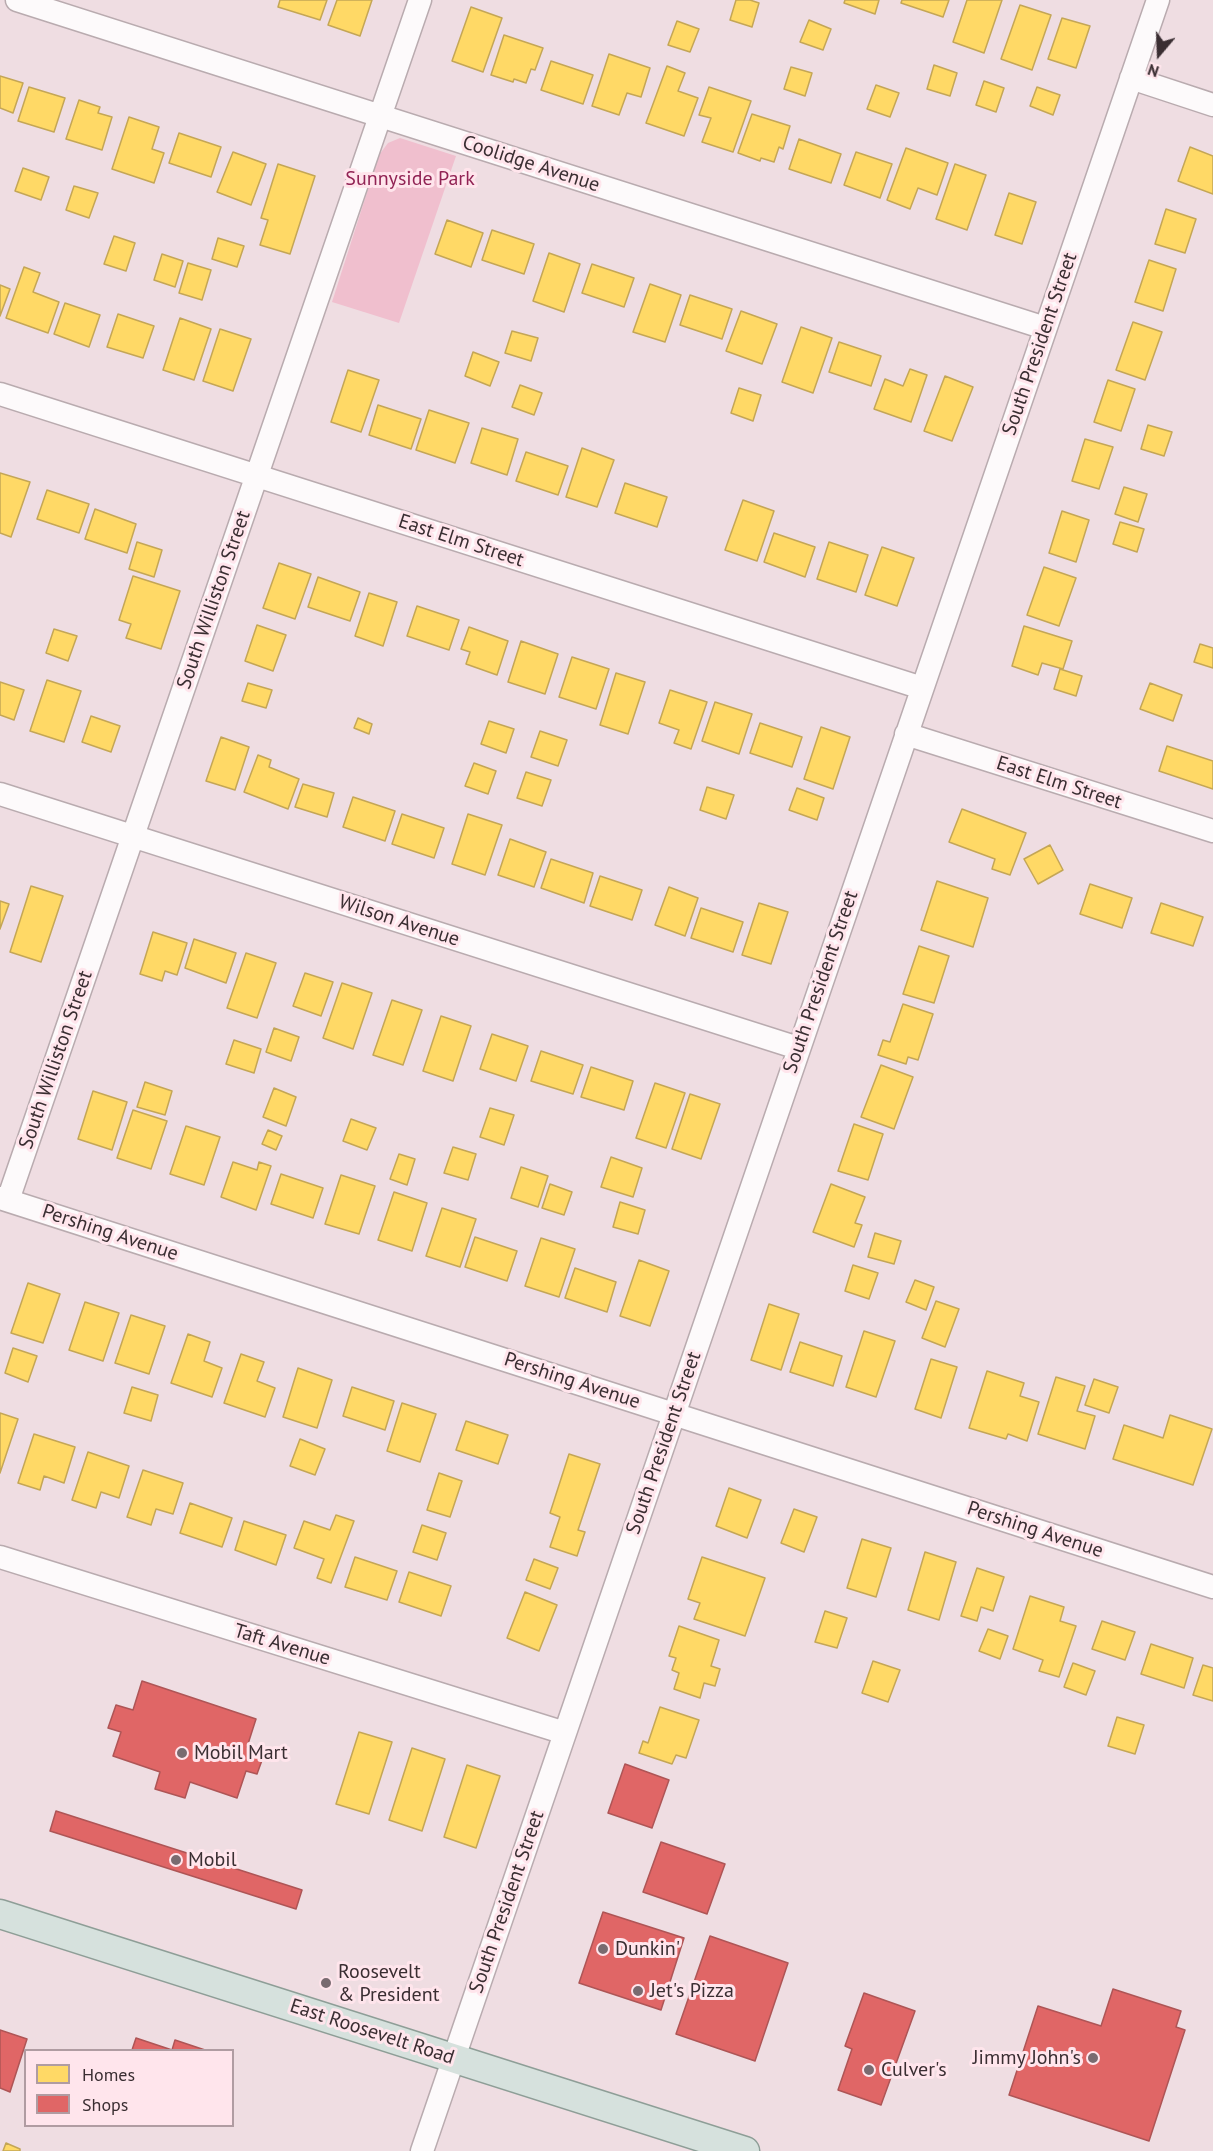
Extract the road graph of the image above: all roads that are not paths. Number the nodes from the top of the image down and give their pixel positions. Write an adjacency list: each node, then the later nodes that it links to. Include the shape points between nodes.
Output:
1 (16, 0): 6 (street, Coolidge Avenue)
2 (420, 0): 6 (street, South Williston Street)
3 (1158, 0): 4 (street, South President Street)
4 (1131, 78): 5 (street); 7 (street, South President Street)
5 (1213, 105)
6 (380, 116): 7 (street, Coolidge Avenue); 9 (street, South Williston Street)
7 (1045, 328): 10 (street, South President Street)
8 (0, 394): 9 (street, East Elm Street)
9 (256, 476): 10 (street, East Elm Street); 14 (street, South Williston Street)
10 (922, 688): 11 (street, South President Street)
11 (906, 734): 13 (street, East Elm Street); 15 (street, South President Street)
12 (0, 794): 14 (street, Wilson Avenue)
13 (1213, 831)
14 (133, 836): 15 (street, Wilson Avenue); 16 (street, South Williston Street)
15 (798, 1048): 17 (street, South President Street)
16 (4, 1199): 17 (street, Pershing Avenue)
17 (674, 1414): 19 (street, Pershing Avenue); 20 (street, South President Street)
18 (0, 1557): 20 (street, Taft Avenue)
19 (1213, 1587)
20 (565, 1733): 22 (street, South President Street)
21 (0, 1914): 22 (main road, East Roosevelt Road)
22 (454, 2058): 23 (street, South President Street); 24 (main road, East Roosevelt Road)
23 (422, 2151)
24 (745, 2151)

